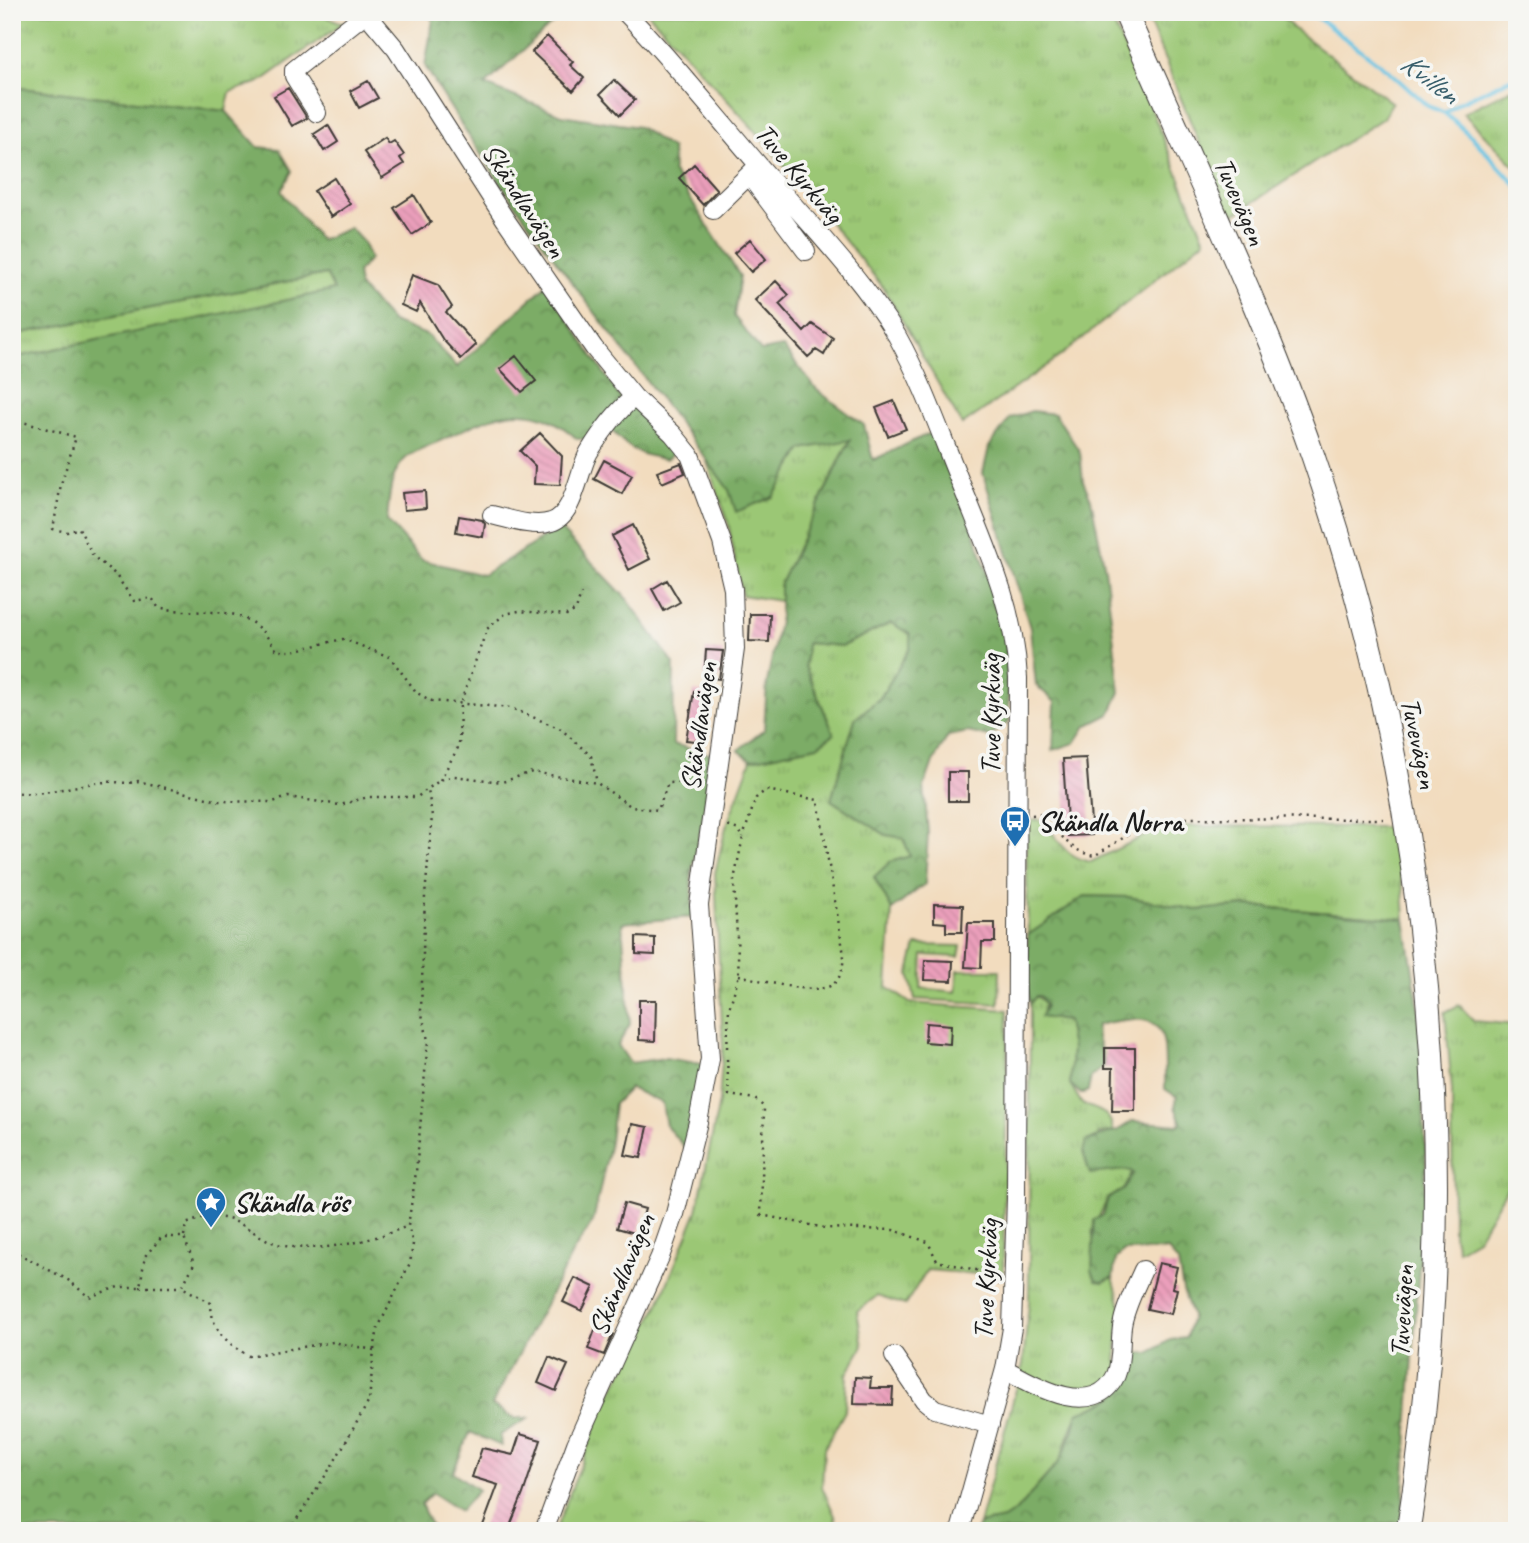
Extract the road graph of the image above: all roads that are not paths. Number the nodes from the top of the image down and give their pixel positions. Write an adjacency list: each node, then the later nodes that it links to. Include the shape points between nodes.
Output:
1 (625, 12): 5 (street, Tuve Kyrkväg, via 691,82)
2 (1125, 12): 18 (main road, Tuvevägen, via 1267,337 1314,461 1373,666 1406,820 1429,1010 1435,1225 1423,1421)
3 (365, 13): 4 (street, via 294,70); 8 (street, Skändlavägen, via 396,49 538,269)
4 (317, 113)
5 (754, 170): 6 (street); 7 (street); 12 (street, Tuve Kyrkväg, via 858,282 898,339 992,560 1012,620 1016,643 1014,1286)
6 (713, 210)
7 (806, 251)
8 (634, 397): 9 (street, via 609,421 587,456 559,519 536,523); 14 (street, Skändlavägen, via 690,455 719,531 733,589 737,631 699,905 710,1059 681,1192 660,1256 576,1444)
9 (492, 515)
10 (1143, 1270): 12 (street, via 1123,1317 1115,1376 1103,1391 1088,1397 1060,1395)
11 (894, 1356): 13 (street, via 923,1400 935,1409)
12 (1005, 1369): 13 (street, Tuve Kyrkväg)
13 (990, 1424): 15 (street, Tuve Kyrkväg)
14 (544, 1531)
15 (960, 1531)
16 (1385, 1531): 17 (street)
17 (1394, 1531)
18 (1408, 1531)

